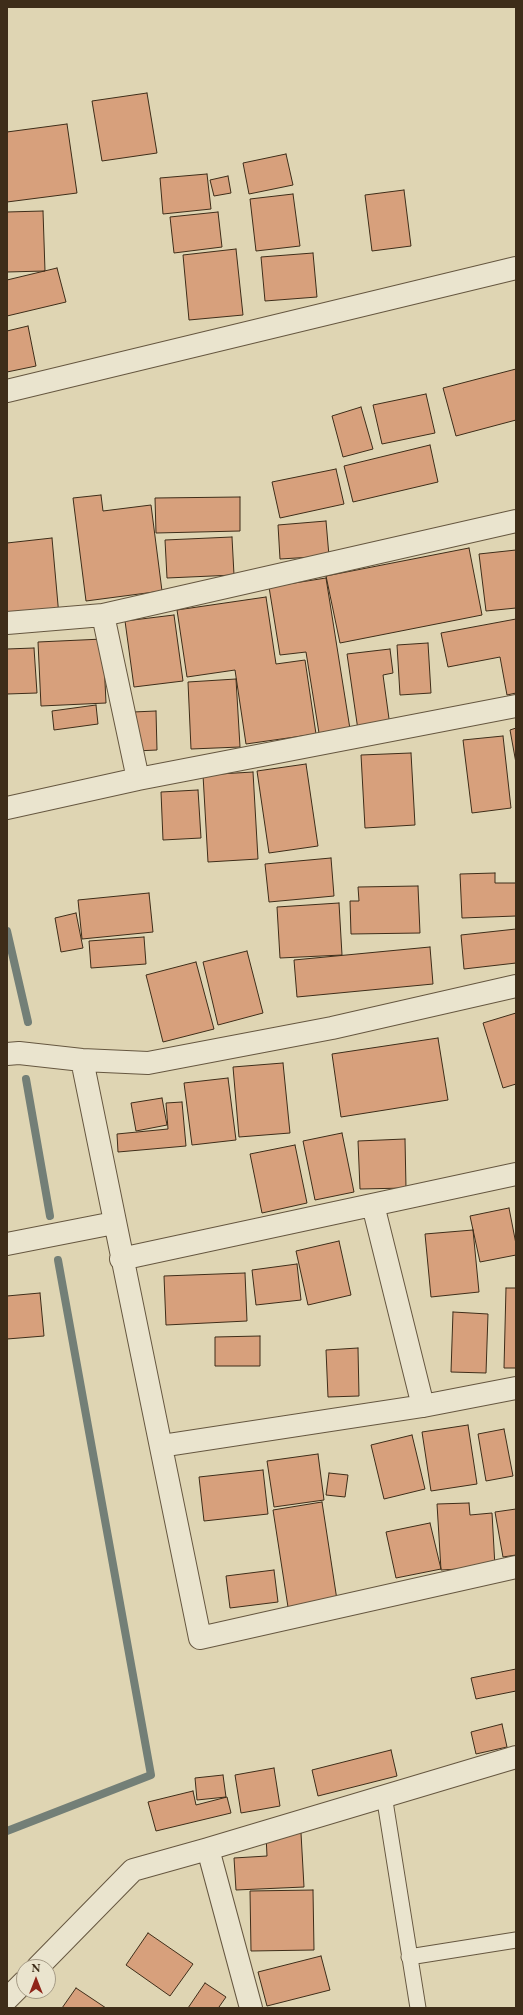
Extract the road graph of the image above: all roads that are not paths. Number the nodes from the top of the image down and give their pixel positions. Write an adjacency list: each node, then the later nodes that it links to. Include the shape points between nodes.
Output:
1 (516, 268): 2 (street)
2 (7, 391)
3 (516, 521): 4 (street)
4 (103, 615): 5 (street); 7 (street)
5 (7, 623)
6 (516, 706): 7 (street)
7 (138, 779): 8 (street)
8 (7, 808)
9 (516, 986): 11 (street, via 332,1028 148,1063)
10 (7, 1054): 11 (street)
11 (82, 1060): 14 (street)
12 (516, 1174): 13 (street)
13 (373, 1205): 16 (street); 18 (street)
14 (114, 1222): 15 (street); 16 (street)
15 (7, 1244)
16 (121, 1259): 19 (street)
17 (516, 1388): 18 (street)
18 (423, 1406): 19 (street)
19 (161, 1446): 20 (street, via 200,1638)
20 (516, 1566)
21 (516, 1757): 22 (street)
22 (384, 1795): 23 (street); 25 (lane)
23 (208, 1848): 26 (street, via 133,1870); 29 (street)
24 (516, 1940): 25 (lane)
25 (409, 1957): 30 (lane)
26 (46, 1959)
27 (16, 1990): 28 (street)
28 (7, 1999)
29 (251, 2008)
30 (418, 2008)

